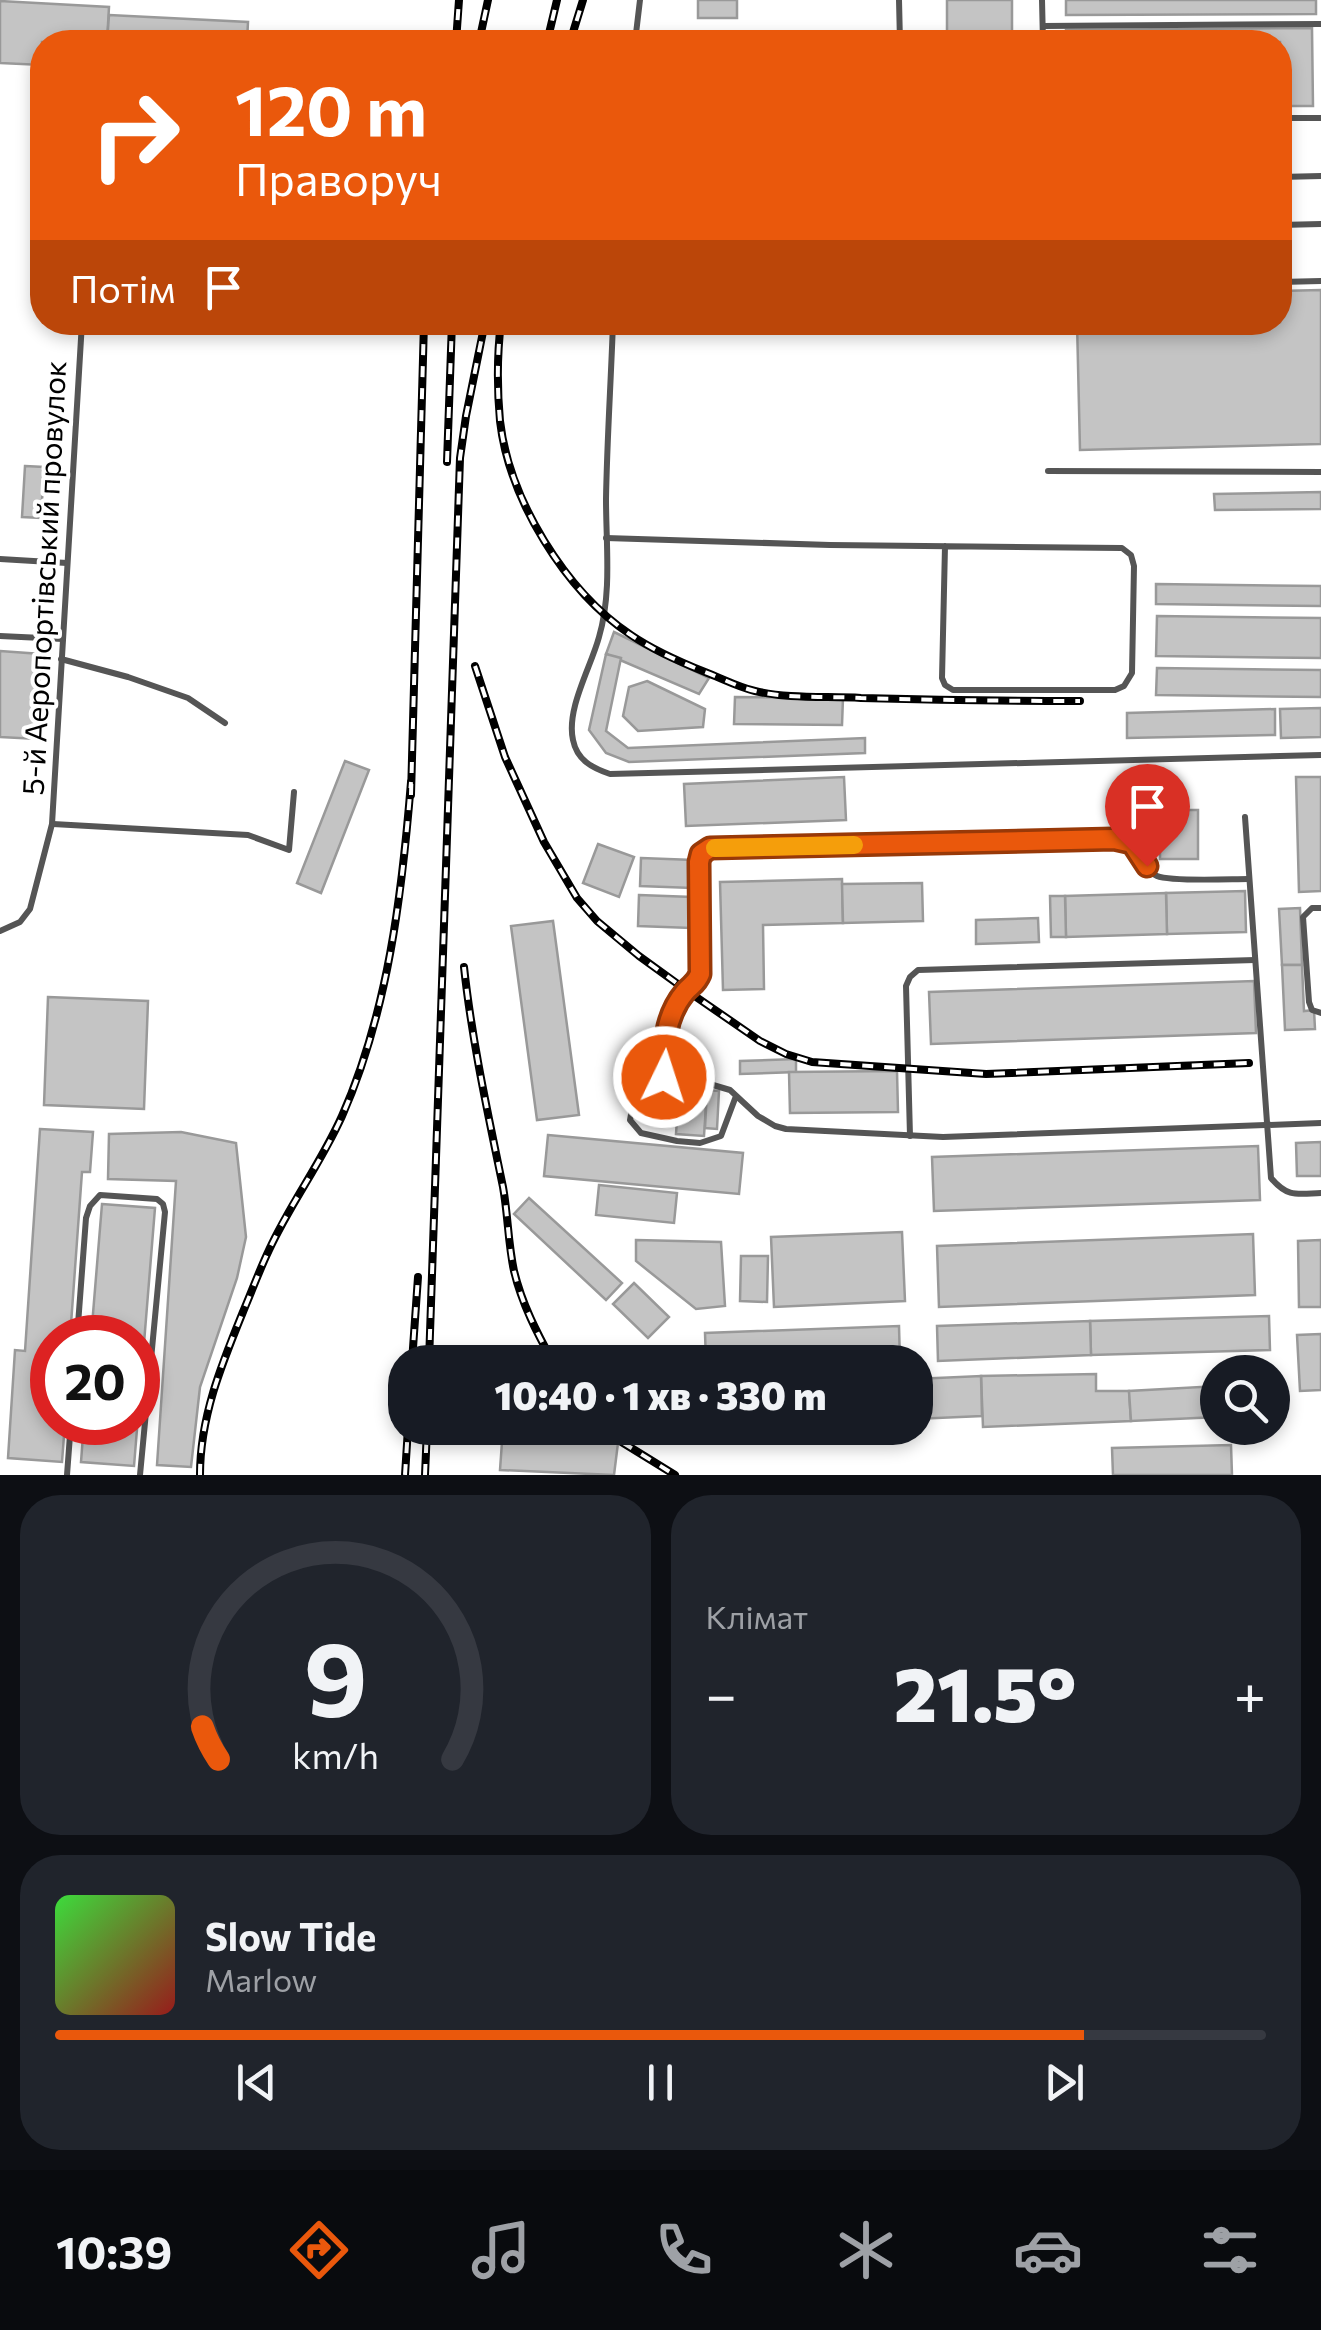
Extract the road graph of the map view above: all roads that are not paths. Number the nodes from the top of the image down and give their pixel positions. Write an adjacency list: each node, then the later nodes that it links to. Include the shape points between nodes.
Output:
1 (640, 0): 6 (lane)
2 (899, 0): 7 (lane)
3 (1042, 0): 5 (lane)
4 (1321, 24): 5 (lane)
5 (1042, 26): 8 (lane)
6 (636, 30)
7 (900, 30)
8 (1042, 30)
9 (1292, 118): 10 (lane)
10 (1321, 118)
11 (1321, 176): 12 (lane)
12 (1292, 177)
13 (1292, 224): 14 (lane)
14 (1321, 224)
15 (1321, 280): 16 (lane)
16 (1292, 281)
17 (81, 335): 24 (lane, 5-й Аеропортівський провулок)
18 (613, 335): 21 (lane)
19 (1048, 470): 20 (lane)
20 (1321, 472)
21 (606, 538): 22 (lane); 29 (lane, via 600,634 573,714 572,739 595,770)
22 (945, 546): 22 (lane, via 945,685 1124,686 1132,673 1131,555 1122,548)
23 (0, 560): 24 (lane)
24 (67, 563): 26 (lane, 5-й Аеропортівський провулок)
25 (0, 636): 26 (lane)
26 (62, 639): 27 (lane, 5-й Аеропортівський провулок)
27 (61, 660): 28 (lane, via 188,698); 32 (lane, 5-й Аеропортівський провулок)
28 (225, 722)
29 (1321, 756)
30 (294, 792): 32 (lane, via 290,850 248,835)
31 (1245, 817): 33 (lane)
32 (52, 824): 35 (lane, 5-й Аеропортівський провулок, via 30,908 20,922)
33 (1248, 879): 36 (lane); 38 (lane, via 1157,876 1132,843 1114,839 710,848 699,862 700,974 670,1015)
34 (1321, 908): 37 (lane, via 1303,917 1309,1002)
35 (0, 931)
36 (1254, 960): 41 (lane); 42 (lane, via 918,970 906,986)
37 (1321, 1014)
38 (664, 1077): 39 (lane, via 679,1075); 39 (lane, via 647,1080 634,1098 630,1120 640,1133 700,1143 720,1136)
39 (736, 1096): 42 (lane, via 786,1129)
40 (1321, 1124): 41 (lane)
41 (1266, 1125): 42 (lane); 43 (lane, via 1271,1178 1282,1190)
42 (910, 1136)
43 (1321, 1193)
44 (79, 1315): 45 (lane, via 86,1218 100,1195 162,1204)
45 (155, 1315)
46 (69, 1445): 48 (lane)
47 (143, 1445): 49 (lane)
48 (67, 1475)
49 (140, 1475)

